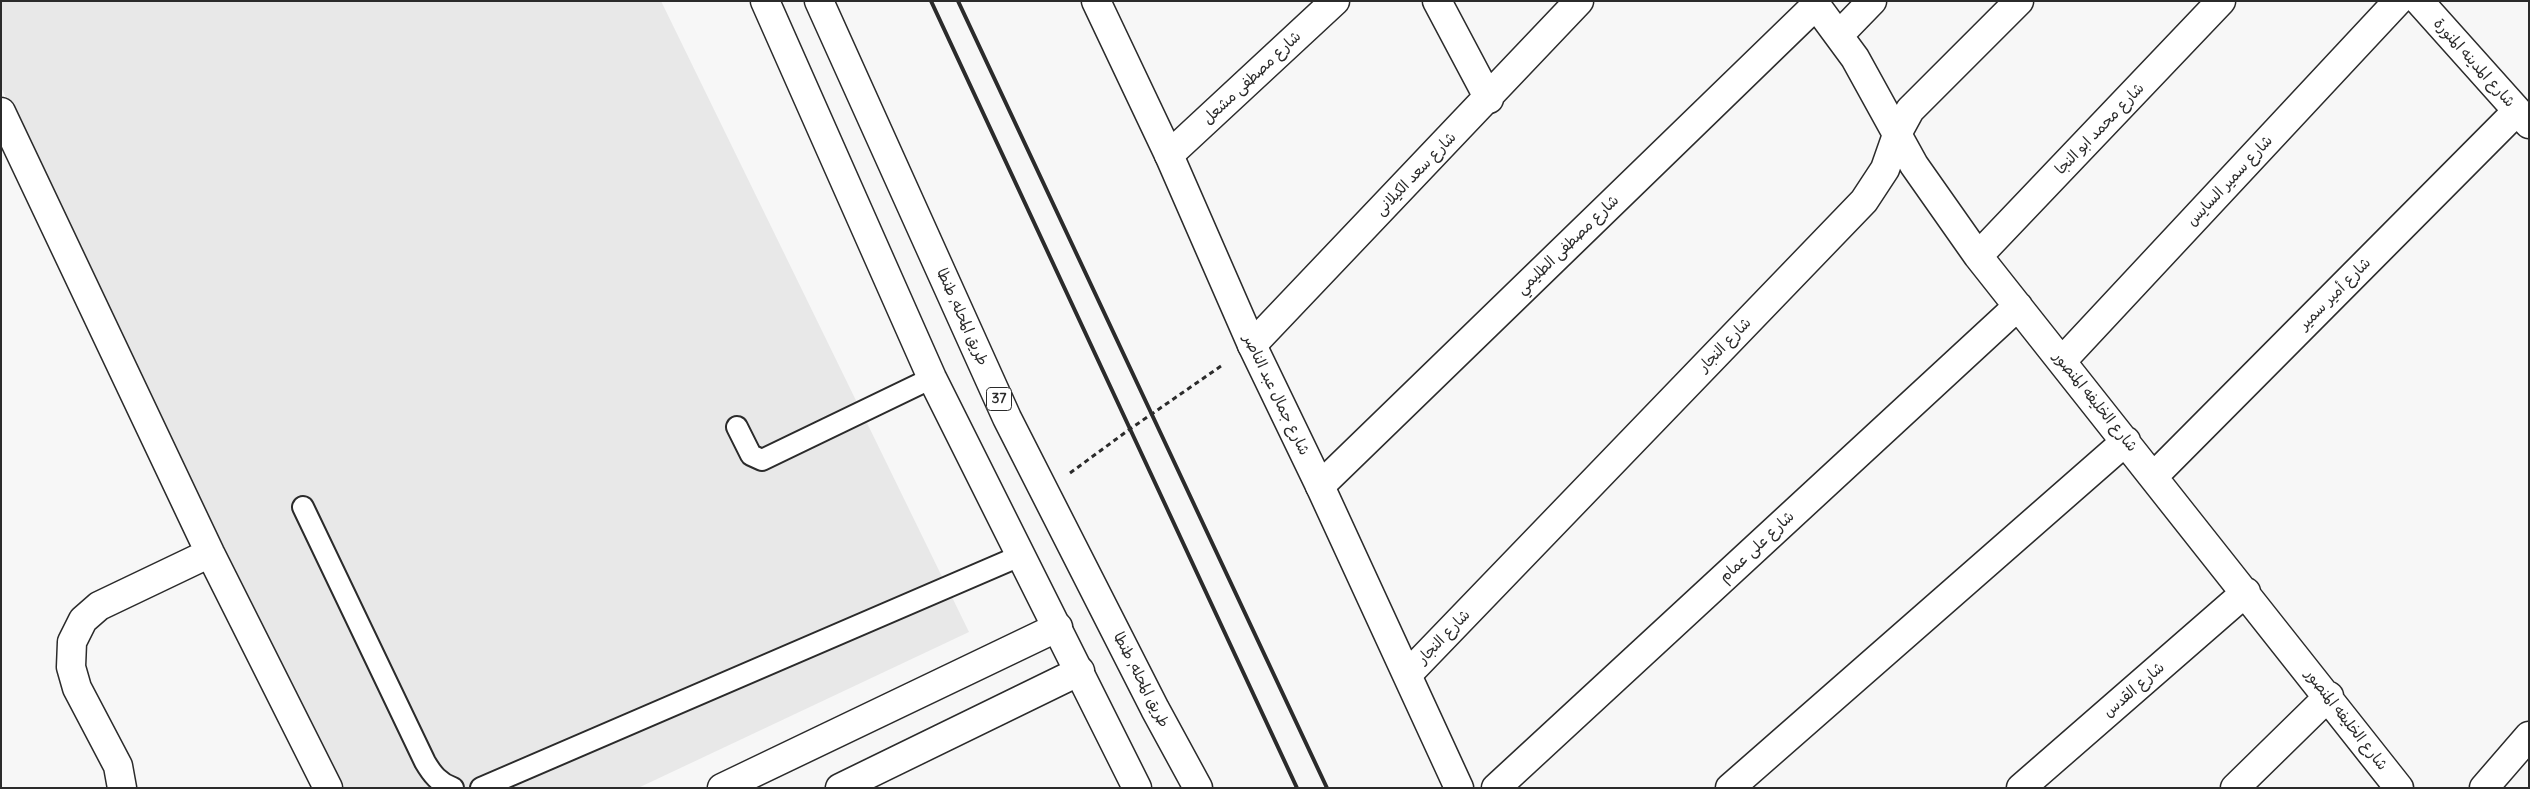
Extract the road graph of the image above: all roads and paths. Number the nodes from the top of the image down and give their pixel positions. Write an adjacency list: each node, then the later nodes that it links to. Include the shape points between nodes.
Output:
1 (765, 1): 23 (street)
2 (818, 1): 28 (street, طريق المحله, طنطا / 37, via 1007,418)
3 (1096, 1): 18 (street, شارع جمال عبد الناصر)
4 (1335, 1): 18 (street, شارع مصطفى مشعل)
5 (1437, 1): 14 (street)
6 (1579, 1): 14 (street, شارع سعد الكيلانى)
7 (1872, 1): 13 (street)
8 (2019, 1): 17 (street, شارع النجار, via 1910,110)
9 (2221, 1): 19 (street, شارع محمد ابو النجا)
10 (2398, 1): 22 (street, شارع سمير السايس)
11 (2419, 1): 16 (street, شارع المدينه المنورة)
12 (1815, 3): 13 (street, شارع الخليفه المنصور); 27 (street, شارع مصطفى الطليمي)
13 (1838, 35): 17 (street, شارع الخليفه المنصور, via 1856,58)
14 (1489, 99): 21 (street, شارع سعد الكيلانى)
15 (1, 112): 30 (street)
16 (2523, 118): 26 (street, شارع أمير سمير)
17 (1898, 132): 19 (street, شارع الخليفه المنصور, via 1914,165); 35 (street, شارع النجار, via 1885,169 1864,201)
18 (1168, 155): 21 (street, شارع جمال عبد الناصر)
19 (1978, 256): 20 (street, شارع الخليفه المنصور)
20 (2018, 306): 22 (street, شارع الخليفه المنصور); 47 (street, شارع على عمام)
21 (1252, 345): 27 (street, شارع جمال عبد الناصر); 28 (path)
22 (2062, 361): 25 (street, شارع الخليفه المنصور)
23 (932, 378): 24 (lane, via 762,460 751,456); 31 (street)
24 (737, 427)
25 (2126, 441): 26 (street, شارع الخليفه المنصور); 48 (street)
26 (2154, 476): 32 (street, شارع الخليفه المنصور)
27 (1320, 486): 35 (street, شارع جمال عبد الناصر)
28 (1045, 492): 45 (street, طريق المحله, طنطا / 37)
29 (302, 507): 40 (lane, via 425,762 433,775)
30 (210, 553): 38 (street, via 99,606 82,620 72,642 70,667 77,688 118,766); 39 (street)
31 (1022, 555): 33 (street); 41 (lane)
32 (2246, 592): 36 (street, شارع الخليفه المنصور); 49 (street, شارع القدس)
33 (1058, 627): 34 (street); 42 (street)
34 (1080, 671): 43 (street); 44 (street)
35 (1408, 674): 46 (street, شارع جمال عبد الناصر)
36 (2329, 696): 50 (street); 51 (street, شارع الخليفه المنصور)
37 (2529, 736): 52 (street)
38 (122, 788)
39 (328, 788)
40 (453, 788)
41 (481, 788)
42 (722, 788)
43 (840, 788)
44 (1137, 788)
45 (1198, 788)
46 (1459, 788)
47 (1496, 788)
48 (1730, 788)
49 (2022, 788)
50 (2235, 788)
51 (2399, 788)
52 (2484, 788)

